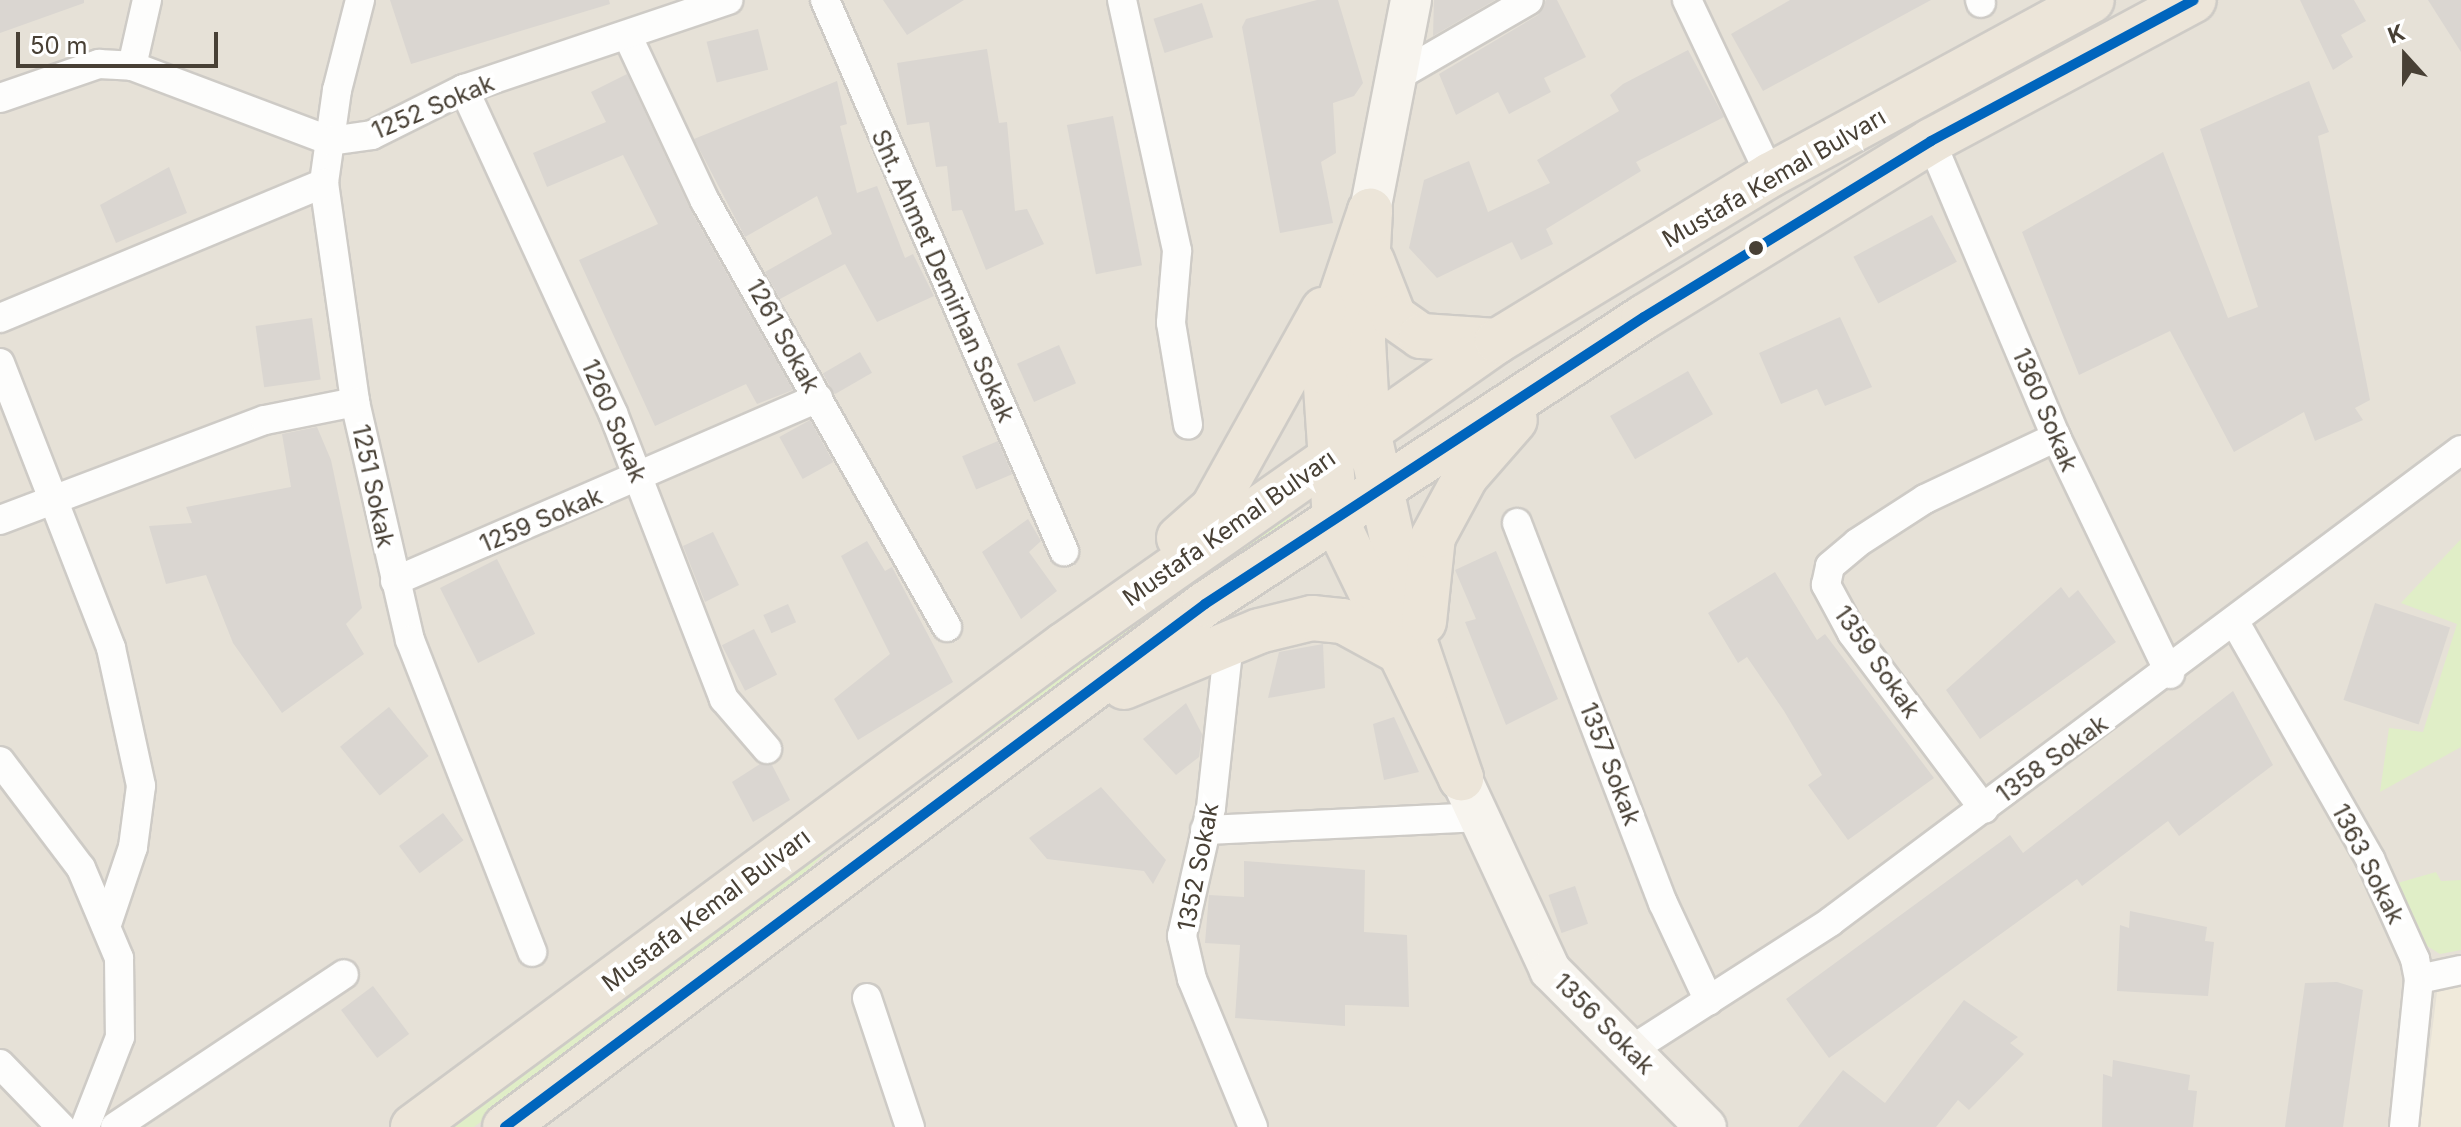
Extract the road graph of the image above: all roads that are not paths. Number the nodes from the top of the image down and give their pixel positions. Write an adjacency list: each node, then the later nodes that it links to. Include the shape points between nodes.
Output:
1 (147, 0): 12 (street)
2 (360, 0): 16 (street, 1251 Sokak)
3 (728, 0): 11 (street, 1252 Sokak)
4 (825, 0): 38 (street, Sht. Ahmet Demirhan Sokak)
5 (1122, 0): 27 (street, via 1177,251 1171,323)
6 (1411, 0): 13 (street)
7 (1529, 0): 13 (street)
8 (1687, 0): 18 (street)
9 (2092, 0): 18 (highway, Mustafa Kemal Bulvarı)
10 (2194, 0): 17 (highway, Mustafa Kemal Bulvarı)
11 (629, 39): 14 (street, 1252 Sokak); 25 (street, 1261 Sokak, via 705,201)
12 (132, 66): 15 (street, 1252 Sokak, via 99,64); 16 (street, 1252 Sokak)
13 (1398, 76): 20 (street)
14 (464, 89): 16 (street, 1252 Sokak, via 372,135); 32 (street, 1260 Sokak)
15 (0, 98)
16 (330, 141): 19 (street, 1251 Sokak)
17 (1931, 141): 24 (highway, Mustafa Kemal Bulvarı); 29 (street, 1360 Sokak)
18 (1770, 175): 22 (highway, Mustafa Kemal Bulvarı)
19 (324, 183): 21 (street); 26 (street, 1251 Sokak)
20 (1370, 211): 22 (highway, via 1369,247 1394,317 1421,336); 28 (highway, via 1363,341); 31 (highway, via 1330,329 1325,372); 43 (highway, via 1213,508)
21 (0, 318)
22 (1497, 341): 28 (highway, Mustafa Kemal Bulvarı)
23 (0, 363): 34 (street)
24 (1560, 372): 33 (highway, Mustafa Kemal Bulvarı); 46 (highway, via 1466,476 1433,537 1421,599)
25 (818, 398): 32 (street, 1259 Sokak); 41 (street, 1261 Sokak)
26 (355, 402): 34 (street, via 265,420); 39 (street, 1251 Sokak)
27 (1188, 425)
28 (1368, 431): 31 (highway, Mustafa Kemal Bulvarı); 33 (highway)
29 (2056, 437): 45 (street, 1360 Sokak); 51 (street, 1359 Sokak, via 1880,528 1830,566 1826,585 1852,633)
30 (2461, 450): 40 (street, 1358 Sokak)
31 (1331, 456): 35 (highway); 43 (highway, Mustafa Kemal Bulvarı)
32 (639, 479): 39 (street, 1259 Sokak); 48 (street, 1260 Sokak, via 724,699)
33 (1378, 491): 35 (highway, Mustafa Kemal Bulvarı); 46 (highway)
34 (55, 495): 36 (street); 53 (street, via 111,648 141,786 133,847)
35 (1335, 519): 44 (highway); 47 (highway, Mustafa Kemal Bulvarı)
36 (0, 520)
37 (1517, 523): 59 (street, 1357 Sokak, via 1663,903)
38 (1064, 551)
39 (395, 581): 54 (street, 1251 Sokak, via 410,640)
40 (2236, 624): 45 (street, 1358 Sokak); 57 (street, 1363 Sokak, via 2379,877)
41 (947, 627)
42 (1229, 642): 44 (highway, via 1312,618 1343,621); 47 (highway); 52 (street, 1352 Sokak)
43 (1064, 645): 65 (highway, Mustafa Kemal Bulvarı)
44 (1396, 650): 50 (highway)
45 (2170, 674): 51 (street, 1358 Sokak)
46 (1432, 692): 50 (highway)
47 (1035, 729): 66 (highway, Mustafa Kemal Bulvarı)
48 (767, 749)
49 (0, 761): 53 (street, via 81,868)
50 (1470, 797): 52 (street); 60 (street, 1356 Sokak, via 1550,970)
51 (1984, 809): 59 (street, 1358 Sokak)
52 (1205, 830): 68 (street, 1352 Sokak, via 1182,936 1192,979)
53 (106, 927): 63 (street, via 119,958 120,1037)
54 (532, 952)
55 (2461, 970): 57 (street)
56 (344, 974): 64 (street)
57 (2419, 979): 70 (street, 1363 Sokak)
58 (867, 998): 67 (street)
59 (1709, 1001): 60 (street, 1358 Sokak)
60 (1631, 1050): 69 (street, 1356 Sokak)
61 (0, 1064): 62 (street)
62 (61, 1127)
63 (85, 1127)
64 (115, 1127)
65 (413, 1127)
66 (505, 1127)
67 (910, 1127)
68 (1253, 1127)
69 (1706, 1127)
70 (2404, 1127)

